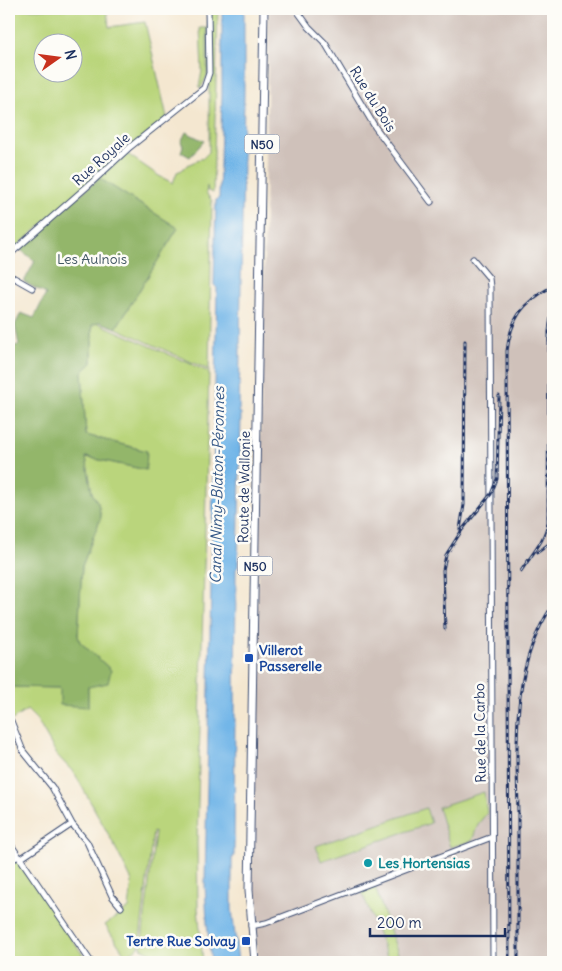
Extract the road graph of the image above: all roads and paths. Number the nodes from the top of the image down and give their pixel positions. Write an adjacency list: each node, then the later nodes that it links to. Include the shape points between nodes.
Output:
1 (208, 9): 5 (street, Rue Royale, via 209,73 202,91 130,147)
2 (296, 9): 4 (street, Rue du Bois, via 330,50 375,127)
3 (264, 10): 16 (main road, Route de Wallonie / N50, via 249,881)
4 (431, 202)
5 (9, 255)
6 (473, 259): 11 (street, Rue de la Carbo, via 488,278 490,287)
7 (9, 275): 8 (street)
8 (32, 288)
9 (11, 721): 10 (street, via 23,751 52,787)
10 (72, 824): 13 (street); 15 (street, via 87,842 112,896)
11 (492, 837): 16 (street); 19 (street, Rue de la Carbo)
12 (9, 842): 13 (street)
13 (19, 857): 14 (street); 17 (street)
14 (9, 862)
15 (121, 907)
16 (251, 926): 18 (main road, Route de Wallonie / N50)
17 (91, 962)
18 (255, 962)
19 (493, 962)

